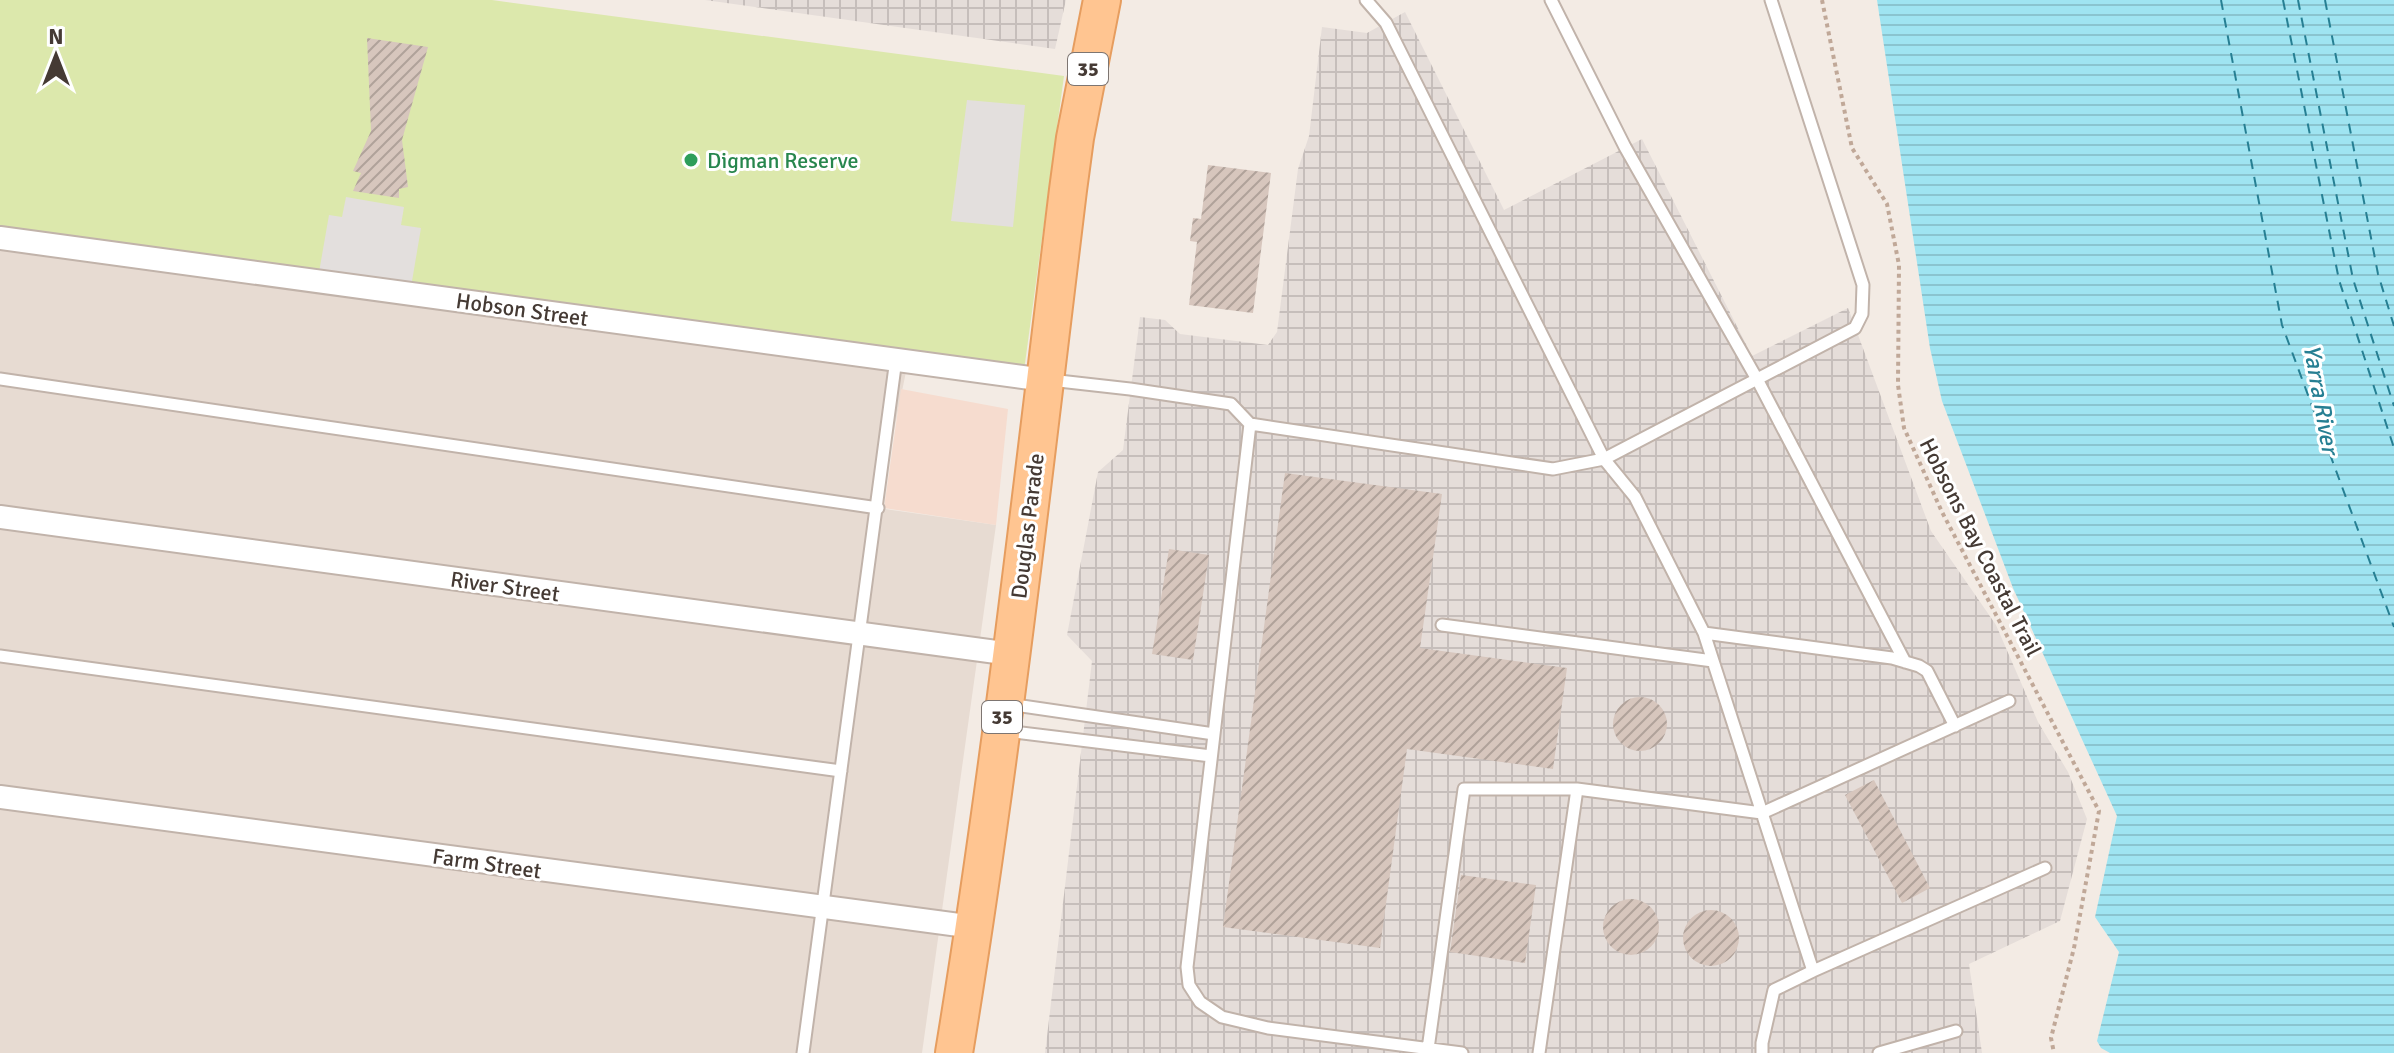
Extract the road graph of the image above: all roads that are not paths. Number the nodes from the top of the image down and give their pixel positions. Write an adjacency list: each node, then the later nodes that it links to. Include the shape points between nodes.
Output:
1 (1102, 0): 8 (main road, Douglas Parade / 35, via 1075,138)
2 (1366, 0): 11 (lane, via 1386,23)
3 (1551, 0): 9 (lane, via 1625,147)
4 (1771, 0): 9 (lane, via 1863,285 1862,314 1855,328)
5 (0, 238): 6 (street, Hobson Street)
6 (896, 359): 8 (street, Hobson Street); 12 (lane)
7 (0, 379): 12 (lane)
8 (1045, 380): 10 (lane, via 1231,404); 17 (main road, Douglas Parade / 35)
9 (1758, 381): 11 (lane); 20 (lane)
10 (1250, 424): 11 (lane, via 1553,469); 24 (lane)
11 (1604, 459): 15 (lane, via 1635,497)
12 (878, 508): 16 (lane)
13 (0, 517): 16 (street, River Street)
14 (1442, 625): 19 (lane)
15 (1704, 633): 19 (lane); 20 (lane)
16 (860, 634): 17 (street, River Street); 26 (lane)
17 (1011, 654): 22 (main road, Douglas Parade / 35)
18 (0, 656): 26 (lane)
19 (1713, 661): 29 (lane)
20 (1905, 662): 23 (lane, via 1927,671)
21 (2009, 701): 23 (lane)
22 (1002, 717): 24 (lane); 25 (lane); 32 (main road, Douglas Parade / 35)
23 (1955, 726): 29 (lane)
24 (1214, 734): 25 (lane)
25 (1211, 756): 35 (lane, via 1187,967 1189,985 1200,1002 1222,1017 1268,1028)
26 (841, 771): 31 (lane)
27 (1577, 789): 29 (lane); 35 (lane, via 1464,789); 39 (lane)
28 (0, 797): 31 (street, Farm Street)
29 (1762, 813): 33 (lane)
30 (2045, 868): 33 (lane)
31 (822, 908): 32 (street, Farm Street); 36 (lane)
32 (974, 927): 37 (main road, Douglas Parade / 35)
33 (1813, 971): 40 (lane, via 1774,990)
34 (1956, 1031): 41 (lane)
35 (1428, 1049): 38 (lane)
36 (803, 1053)
37 (954, 1053)
38 (1462, 1053)
39 (1539, 1053)
40 (1762, 1053)
41 (1879, 1053)

